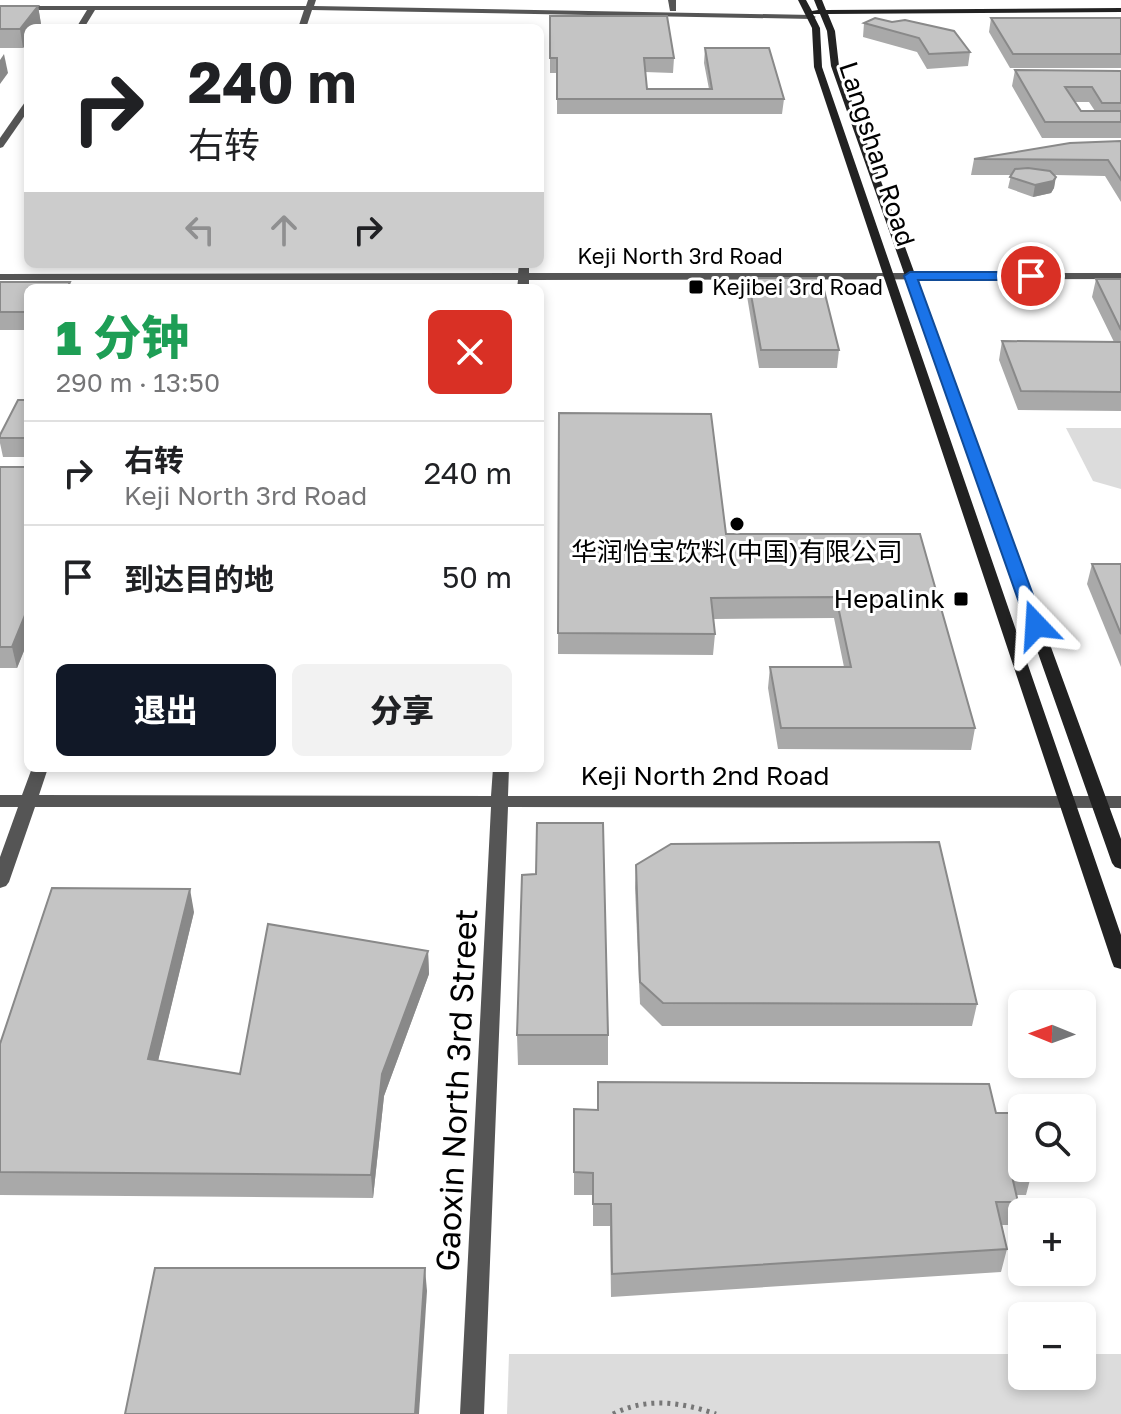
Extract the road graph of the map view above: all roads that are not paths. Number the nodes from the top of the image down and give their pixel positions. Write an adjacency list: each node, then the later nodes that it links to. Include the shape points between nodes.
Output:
1 (802, 0): 8 (main road, Langshan Road)
2 (818, 0): 9 (main road, Langshan Road)
3 (310, 3): 4 (street); 5 (street); 6 (street); 8 (street, via 535,16); 11 (street)
4 (672, 5): 8 (street)
5 (0, 6): 6 (street)
6 (93, 8): 10 (street)
7 (1121, 13): 9 (main road)
8 (811, 14): 9 (main road); 15 (main road, Langshan Road, via 820,50 818,67)
9 (825, 14): 16 (main road, Langshan Road, via 835,66)
10 (83, 24)
11 (303, 24)
12 (24, 110): 13 (street)
13 (0, 145)
14 (523, 276): 15 (street, Keji North 3rd Road); 19 (street, Keji North 3rd Road)
15 (889, 276): 16 (street, Keji North 3rd Road); 25 (main road, Langshan Road)
16 (910, 276): 17 (street, Keji North 3rd Road); 26 (main road, Langshan Road)
17 (1121, 276)
18 (0, 277): 19 (street, Keji North 3rd Road)
19 (212, 282)
20 (39, 772): 23 (street)
21 (501, 772): 24 (street, Gaoxin North 3rd Street)
22 (0, 801): 23 (street, Keji North 2nd Road)
23 (28, 801): 24 (street, Keji North 2nd Road); 29 (street)
24 (500, 802): 25 (street, Keji North 2nd Road); 31 (street, Gaoxin North 3rd Street)
25 (1067, 802): 26 (street, Keji North 2nd Road); 30 (main road, Langshan Road)
26 (1099, 802): 27 (street, Keji North 2nd Road); 28 (main road, Langshan Road)
27 (1121, 802)
28 (1121, 863)
29 (0, 882)
30 (1121, 962)
31 (472, 1414)

